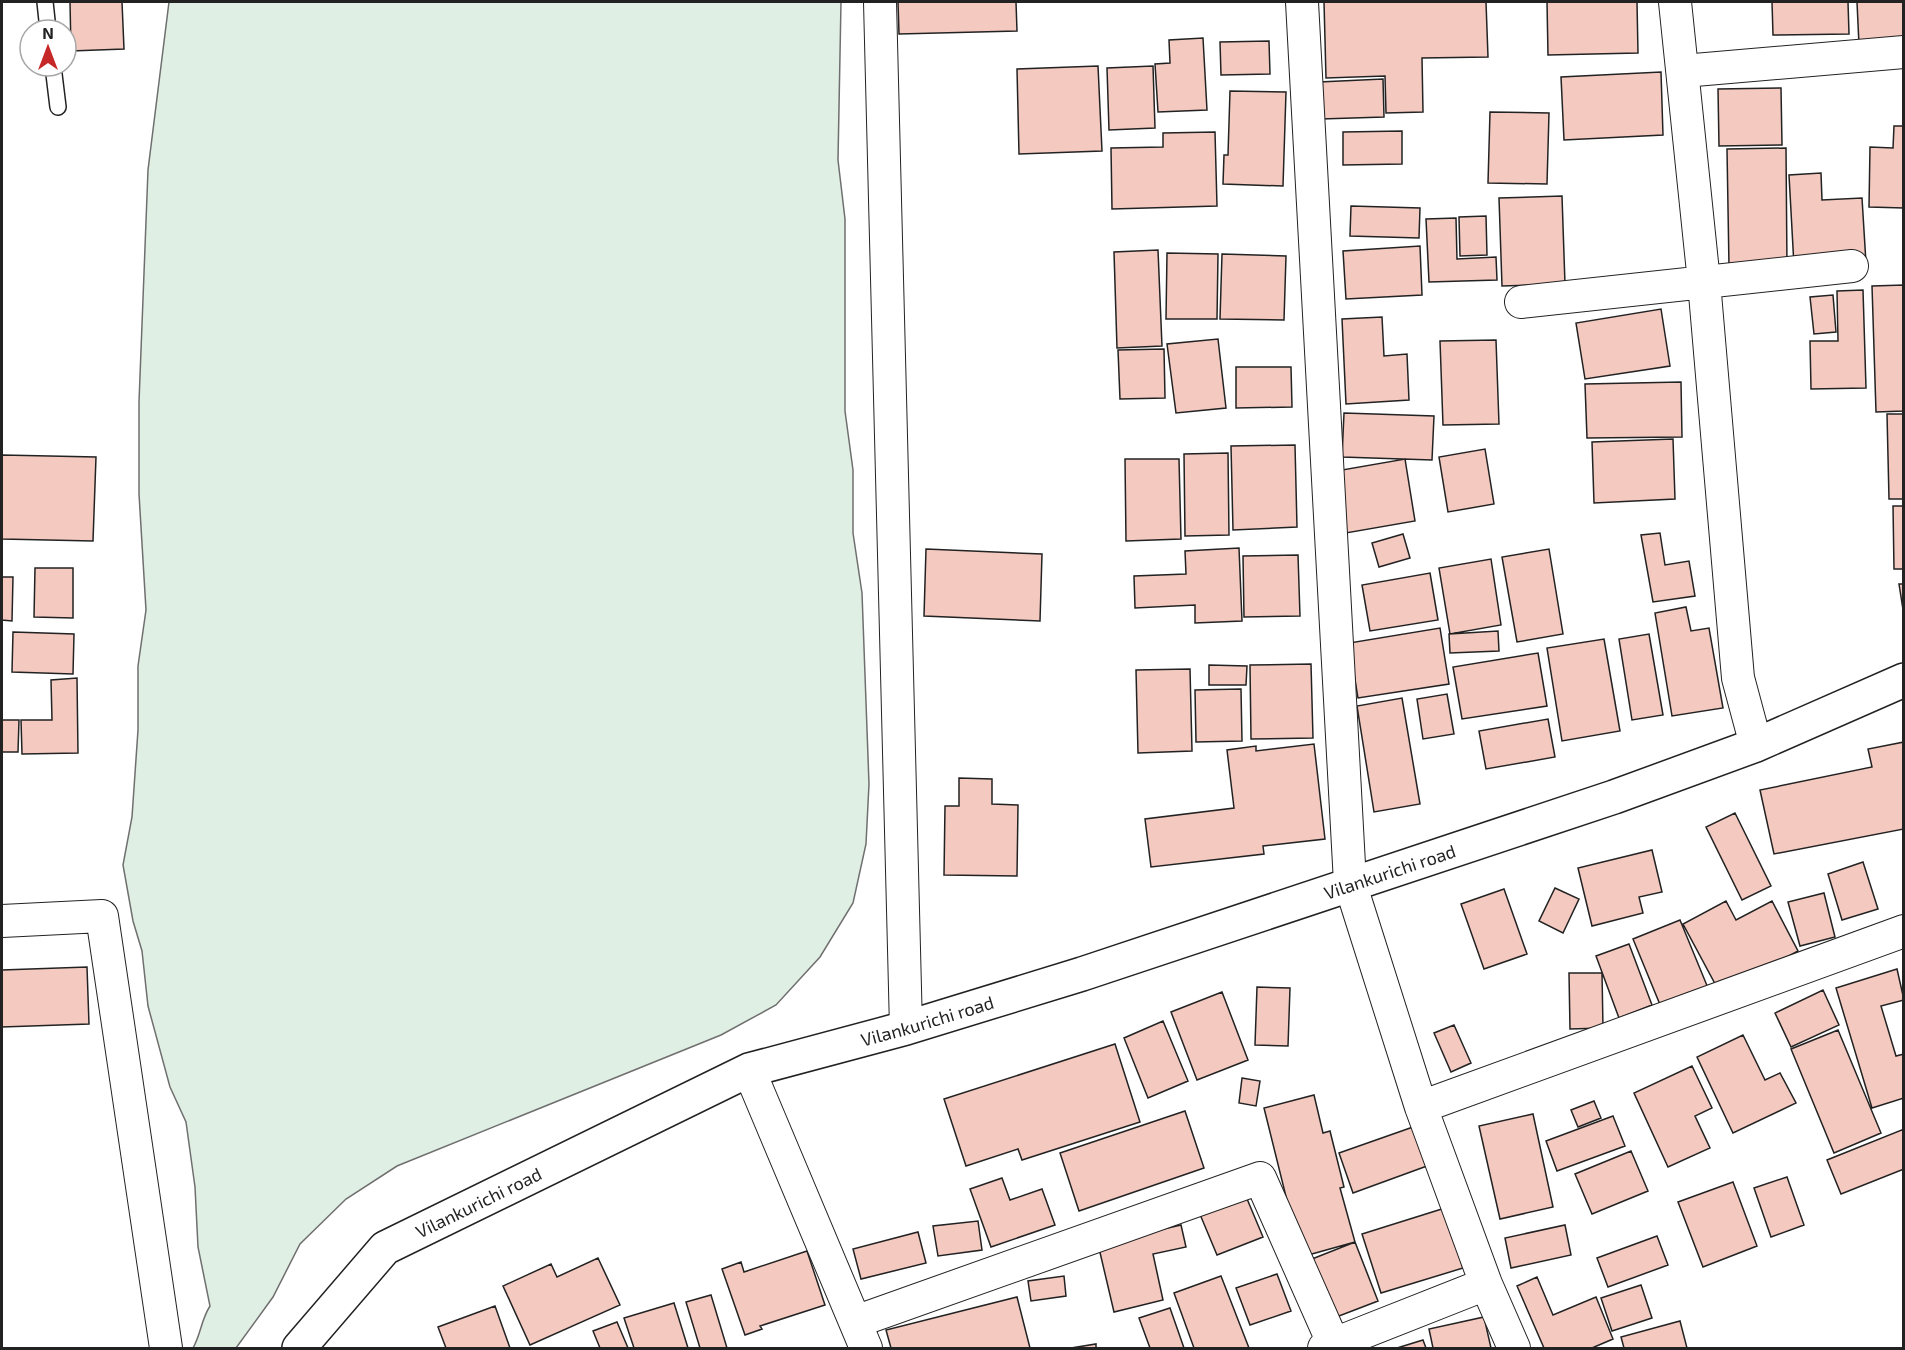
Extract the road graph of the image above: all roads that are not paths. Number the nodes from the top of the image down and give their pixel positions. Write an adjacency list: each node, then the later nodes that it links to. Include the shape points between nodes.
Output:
1 (45, 2): 5 (lane)
2 (880, 2): 18 (street)
3 (1302, 2): 15 (street)
4 (1675, 2): 7 (street)
5 (47, 18)
6 (1904, 52): 7 (street)
7 (1683, 71): 11 (street)
8 (54, 78): 9 (lane)
9 (58, 107)
10 (1852, 266): 11 (street)
11 (1704, 282): 12 (street); 14 (street, via 1738,678)
12 (1521, 302)
13 (1904, 680): 14 (main road, Vilankurichi road)
14 (1756, 745): 15 (main road, Vilankurichi road, via 1614,797)
15 (1350, 883): 18 (main road, Vilankurichi road, via 1082,974); 20 (street)
16 (2, 921): 24 (street, via 102,916)
17 (1904, 931): 20 (street)
18 (906, 1028): 19 (main road, Vilankurichi road)
19 (749, 1070): 22 (street); 25 (main road, Vilankurichi road, via 385,1248)
20 (1421, 1107): 21 (street)
21 (1486, 1284): 23 (street); 26 (street)
22 (861, 1335): 23 (street, via 1260,1178)
23 (1329, 1346)
24 (166, 1348)
25 (299, 1348)
26 (1514, 1348)

